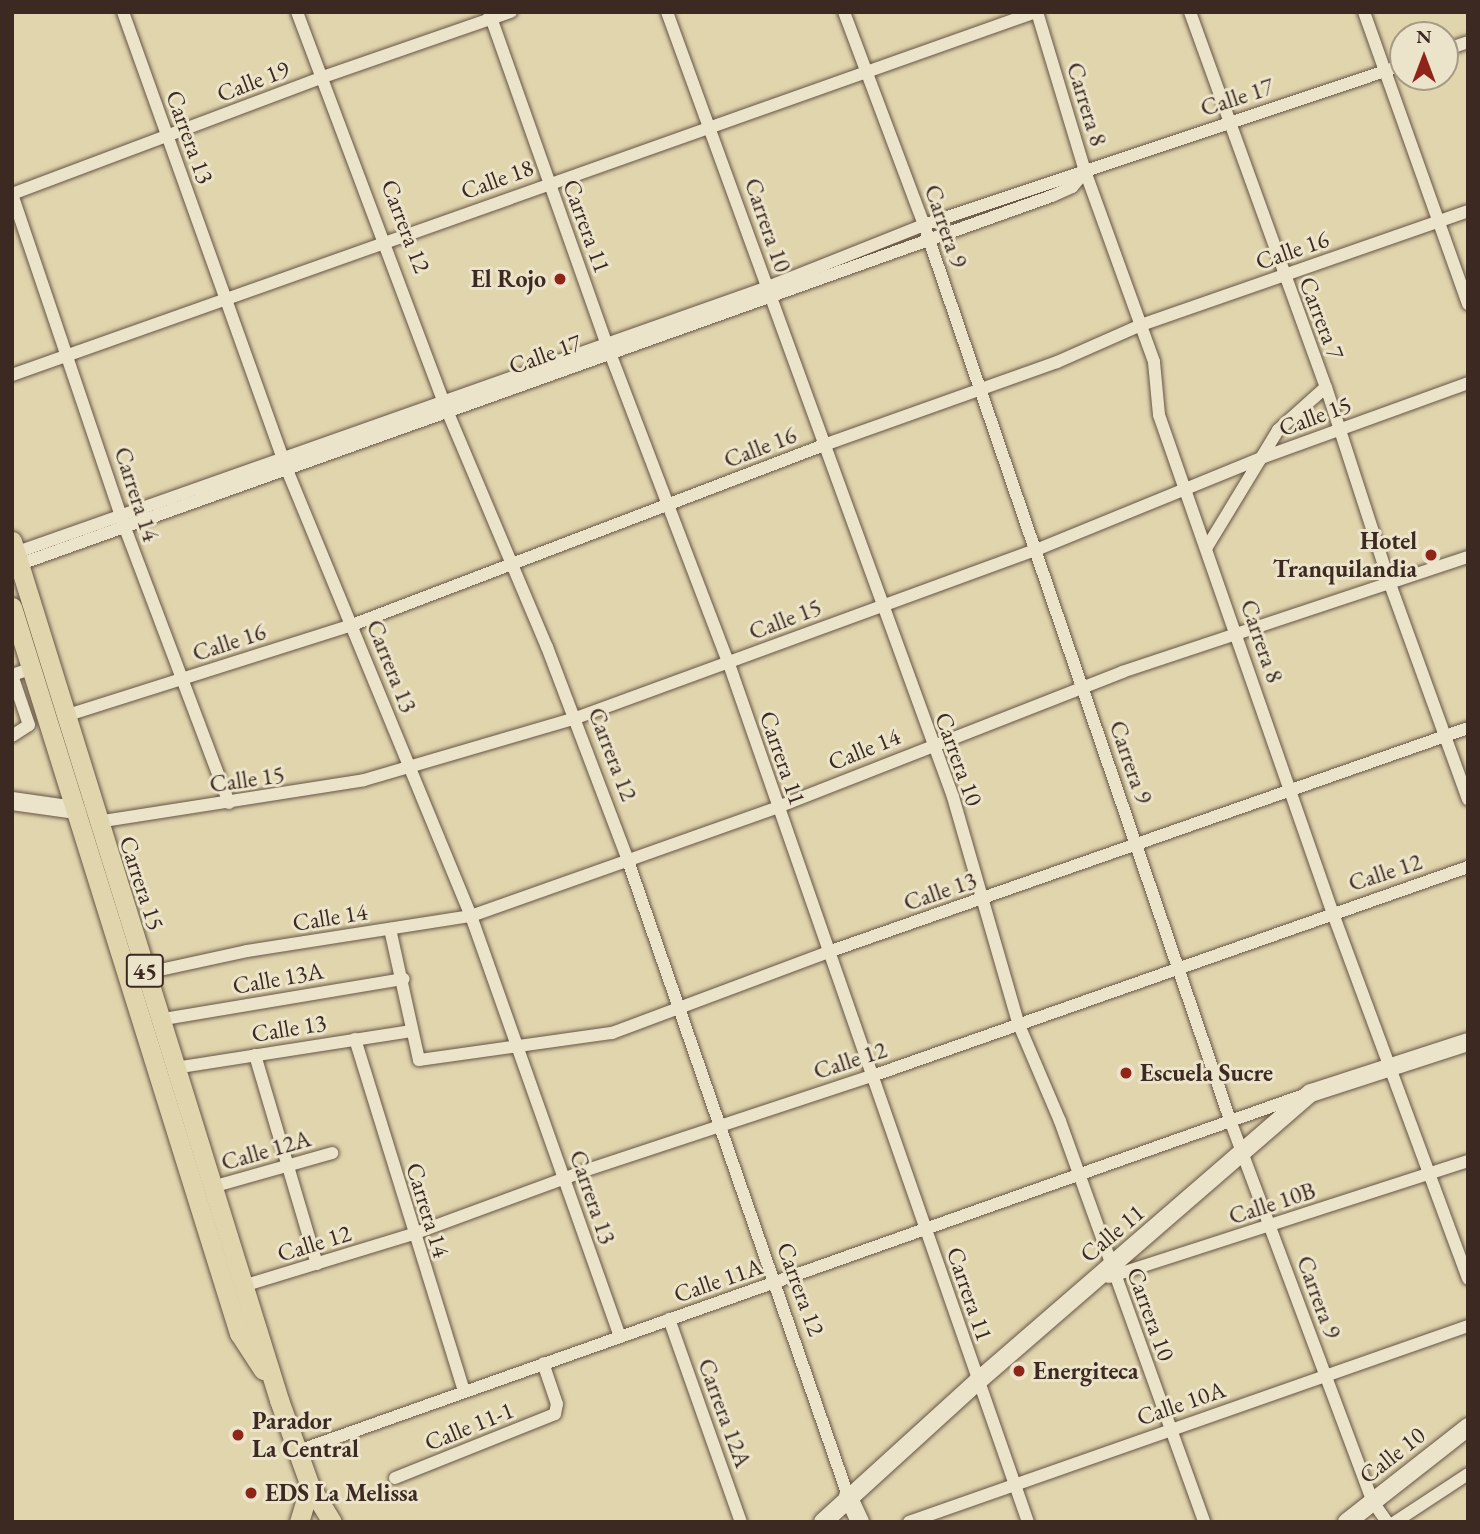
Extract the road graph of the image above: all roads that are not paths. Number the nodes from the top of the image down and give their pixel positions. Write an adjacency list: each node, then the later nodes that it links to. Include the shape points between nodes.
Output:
1 (122, 12): 16 (street, Carrera 13)
2 (297, 12): 13 (street, Carrera 12)
3 (511, 12): 9 (street, Calle 19)
4 (667, 12): 15 (street, Carrera 10)
5 (844, 12): 10 (street, Carrera 9)
6 (1037, 12): 10 (street, Calle 18); 17 (street, Carrera 8)
7 (1190, 12): 14 (street, Carrera 7)
8 (1364, 12): 12 (street)
9 (490, 15): 13 (street, Calle 19); 18 (street, Carrera 11)
10 (866, 70): 15 (street, Calle 18); 22 (street, Carrera 9)
11 (1389, 70): 12 (street, Calle 17)
12 (1384, 72): 14 (street, Calle 17); 21 (street)
13 (320, 78): 16 (street, Calle 19); 23 (street, Carrera 12)
14 (1227, 121): 17 (street, Calle 17); 24 (street, Carrera 7)
15 (710, 124): 18 (street, Calle 18); 25 (street, Carrera 10)
16 (167, 137): 19 (street, Calle 19); 26 (street, Carrera 13)
17 (1085, 171): 22 (street, Calle 17); 28 (street, Carrera 8)
18 (549, 183): 23 (street, Calle 18); 29 (street, Carrera 11)
19 (12, 194): 30 (street, Carrera 14)
20 (1468, 211): 21 (street, Calle 16)
21 (1439, 220): 24 (street, Calle 16); 27 (street)
22 (926, 231): 25 (street, Calle 17); 34 (street, Carrera 9)
23 (386, 241): 26 (street, Calle 18); 35 (street, Carrera 12)
24 (1283, 275): 28 (street, Calle 16); 33 (street, Carrera 7)
25 (769, 293): 29 (street, Calle 17); 37 (street, Carrera 10)
26 (225, 300): 30 (street, Calle 18); 39 (street, Carrera 13)
27 (1468, 304)
28 (1141, 325): 34 (street, Calle 16); 40 (street, Carrera 8, via 1154,362 1159,415)
29 (609, 348): 35 (street, Calle 17); 41 (street, Carrera 11)
30 (70, 356): 31 (street, Calle 18); 42 (street, Carrera 14)
31 (12, 374)
32 (1468, 383): 36 (street, Calle 15)
33 (1326, 387): 36 (street, Carrera 7); 38 (street, via 1285,422)
34 (978, 391): 37 (street, Calle 16); 44 (street, Carrera 9)
35 (445, 406): 39 (street, Calle 17); 47 (street, Carrera 12)
36 (1339, 429): 38 (street, Calle 15); 48 (street, Carrera 7)
37 (824, 445): 41 (street, Calle 16); 49 (street, Carrera 10)
38 (1261, 458): 40 (street, Calle 15); 43 (street)
39 (285, 465): 42 (street, Calle 17); 51 (street, Carrera 13)
40 (1186, 491): 43 (street, Carrera 8); 44 (street, Calle 15)
41 (668, 506): 47 (street, Calle 16); 53 (street, Carrera 11)
42 (124, 523): 45 (street, Calle 17); 56 (street, Carrera 14)
43 (1207, 547): 52 (street, Carrera 8)
44 (1036, 550): 49 (street, Calle 15); 57 (street, Carrera 9)
45 (15, 556): 58 (main road, Carrera 15 / 45)
46 (1468, 558): 48 (street, Calle 14)
47 (511, 564): 51 (street, Calle 16); 59 (street, Carrera 12)
48 (1390, 584): 52 (street, Calle 14); 62 (street, Carrera 7)
49 (880, 605): 53 (street, Calle 15); 63 (street, Carrera 10)
50 (12, 607): 54 (main road, Carrera 15 / 45)
51 (352, 625): 56 (street, Calle 16); 64 (street, Carrera 13)
52 (1237, 636): 57 (street, Calle 14); 65 (street, Carrera 8)
53 (729, 664): 59 (street, Calle 15); 69 (street, Carrera 11)
54 (32, 669): 55 (street); 70 (main road, Carrera 15 / 45)
55 (12, 675): 61 (street, via 29,725)
56 (180, 680): 58 (street, Calle 16); 68 (street, Carrera 14)
57 (1083, 687): 63 (street, Calle 14); 72 (street, Carrera 9)
58 (65, 716): 71 (main road, Carrera 15 / 45)
59 (573, 719): 64 (street, Calle 15); 73 (street, Carrera 12)
60 (1468, 728): 62 (street, Calle 13)
61 (12, 736)
62 (1444, 736): 65 (street, Calle 13); 66 (street, Carrera 7)
63 (931, 744): 69 (street, Calle 14); 75 (street, Carrera 10, via 953,797)
64 (411, 768): 68 (street, Calle 15, via 316,790); 77 (street, Carrera 13)
65 (1291, 788): 72 (street, Calle 13); 76 (street, Carrera 8)
66 (1468, 799)
67 (12, 801): 70 (main road)
68 (229, 803): 71 (street, Calle 15)
69 (778, 807): 73 (street, Calle 14); 79 (street, Carrera 11)
70 (76, 810): 120 (main road, Carrera 15 / 45, via 239,1333)
71 (97, 822): 81 (main road, Carrera 15 / 45)
72 (1137, 845): 75 (street, Calle 13); 80 (street, Carrera 9)
73 (627, 858): 77 (street, Calle 14); 83 (street, Carrera 12)
74 (1468, 867): 76 (street, Calle 12)
75 (981, 899): 79 (street, Calle 13); 85 (street, Carrera 10)
76 (1332, 911): 80 (street, Calle 12); 91 (street, Carrera 8)
77 (471, 916): 78 (street, Calle 14); 89 (street, Carrera 13)
78 (390, 929): 81 (street, Calle 14); 82 (street)
79 (831, 951): 83 (street, Calle 13); 93 (street, Carrera 11)
80 (1178, 970): 85 (street, Calle 12); 95 (street, Carrera 9)
81 (146, 973): 84 (main road, Carrera 15 / 45)
82 (404, 979): 84 (street, Calle 13A); 86 (street)
83 (680, 1011): 89 (street, Calle 13, via 612,1033); 96 (street, Carrera 12)
84 (159, 1020): 92 (main road, Carrera 15 / 45)
85 (1019, 1025): 93 (street, Calle 12); 102 (street, Carrera 10, via 1034,1050)
86 (410, 1031): 87 (street, Calle 13); 89 (street, Calle 13, via 419,1060)
87 (355, 1039): 90 (street, Calle 13); 107 (street, Carrera 14)
88 (1468, 1042): 91 (main road, Calle 11)
89 (518, 1045): 103 (street, Carrera 13)
90 (254, 1055): 92 (street, Calle 13); 100 (street)
91 (1391, 1067): 94 (main road, Calle 11); 101 (street, Carrera 8)
92 (175, 1068): 104 (main road, Carrera 15 / 45)
93 (875, 1075): 96 (street, Calle 12); 106 (street, Carrera 11)
94 (1311, 1093): 95 (street, Calle 11A); 98 (main road, Calle 11)
95 (1230, 1121): 98 (street, Carrera 9); 102 (street, Calle 11A)
96 (716, 1126): 103 (street, Calle 12); 111 (street, Carrera 12)
97 (332, 1153): 100 (street, Calle 12A)
98 (1245, 1154): 105 (street, Carrera 9); 109 (main road, Calle 11)
99 (1468, 1161): 101 (street, Calle 10B)
100 (285, 1167): 104 (street, Calle 12A); 108 (street)
101 (1430, 1175): 105 (street, Calle 10B); 110 (street, Carrera 8)
102 (1080, 1176): 106 (street, Calle 11A); 109 (street, Carrera 10)
103 (564, 1179): 107 (street, Calle 12); 115 (street, Carrera 13)
104 (212, 1187): 112 (main road, Carrera 15 / 45)
105 (1272, 1225): 109 (street, Calle 10B); 117 (street, Carrera 9)
106 (926, 1228): 111 (street, Calle 11A); 118 (street, Carrera 11)
107 (413, 1234): 108 (street, Calle 12); 119 (street, Carrera 14)
108 (317, 1264): 112 (street, Calle 12)
109 (1113, 1270): 118 (main road, Calle 11, via 1088,1284); 122 (street, Carrera 10)
110 (1468, 1279)
111 (772, 1283): 113 (street, Calle 11A); 128 (street, Carrera 12)
112 (243, 1286): 120 (main road, Carrera 15 / 45)
113 (669, 1319): 115 (street, Calle 11A); 132 (street, Carrera 12A)
114 (1468, 1326): 117 (street, Calle 10A)
115 (620, 1336): 116 (street, Calle 11A)
116 (542, 1363): 119 (street, Calle 11A); 125 (street, Calle 11-1, via 558,1409)
117 (1325, 1376): 122 (street, Calle 10A); 129 (street, Carrera 9)
118 (978, 1381): 126 (street, Carrera 11); 128 (main road, Calle 11)
119 (464, 1391): 123 (street, Calle 11A)
120 (279, 1399): 123 (main road, Carrera 15 / 45)
121 (1468, 1427): 129 (main road, Calle 10)
122 (1170, 1429): 126 (street, Calle 10A); 137 (street, Carrera 10)
123 (298, 1451): 127 (main road, Carrera 15 / 45)
124 (1468, 1474): 140 (street)
125 (395, 1478)
126 (1015, 1484): 135 (street, Calle 10A); 136 (street, Carrera 11)
127 (310, 1486): 130 (main road); 131 (main road, Carrera 15 / 45)
128 (848, 1496): 133 (main road, Calle 11); 134 (main road, Carrera 12)
129 (1373, 1502): 138 (main road, Calle 10); 139 (street, Carrera 9)
130 (299, 1522)
131 (332, 1522)
132 (741, 1522)
133 (823, 1522)
134 (860, 1522)
135 (909, 1522)
136 (1028, 1522)
137 (1204, 1522)
138 (1347, 1522)
139 (1387, 1522)
140 (1395, 1522)

